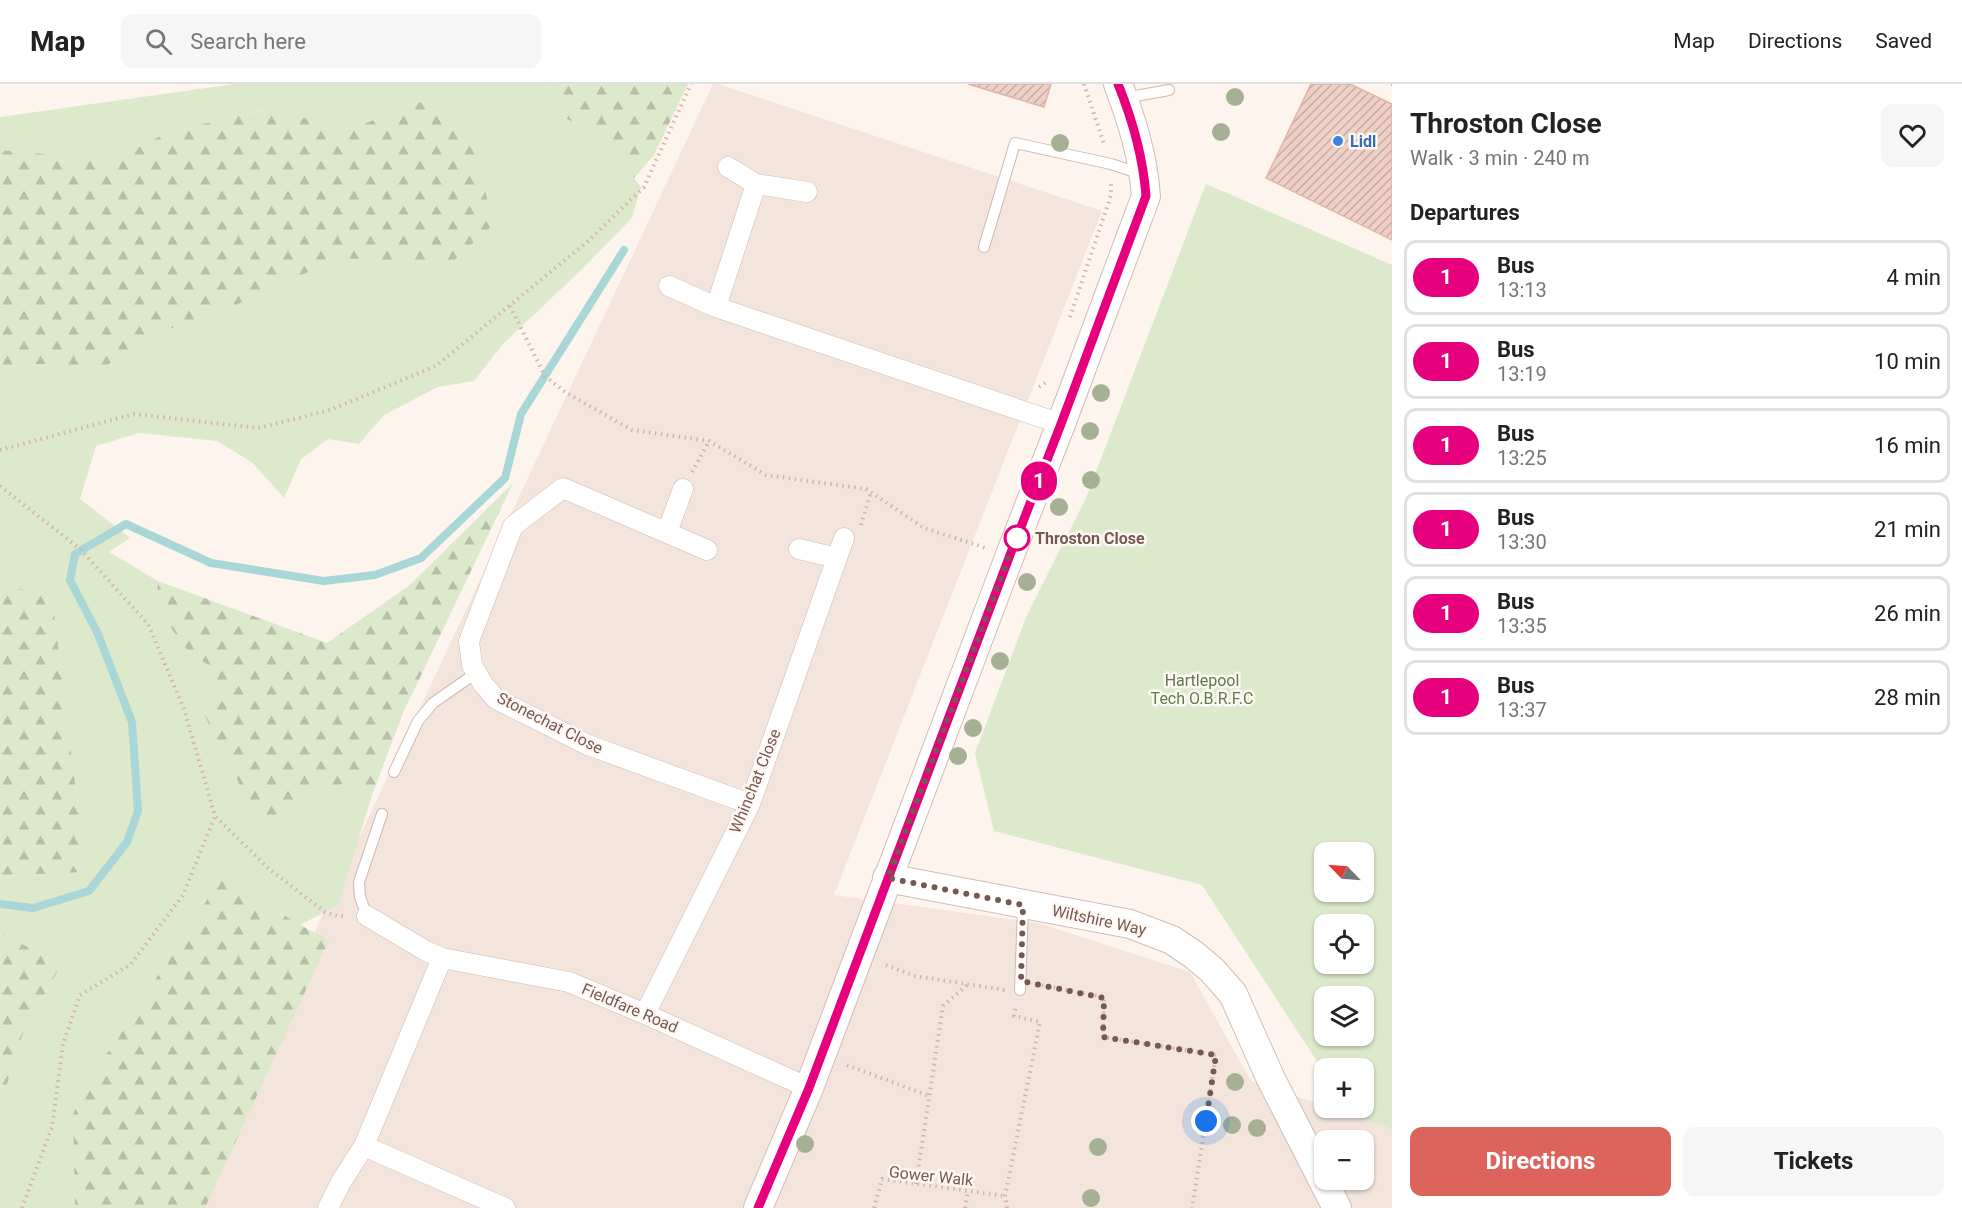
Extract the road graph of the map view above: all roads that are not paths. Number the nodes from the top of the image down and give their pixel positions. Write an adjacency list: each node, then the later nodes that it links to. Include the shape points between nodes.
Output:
1 (1169, 90): 2 (lane)
2 (1121, 91): 4 (street, via 1134,127)
3 (728, 167): 5 (street)
4 (1144, 175): 7 (lane, via 1016,143); 10 (street, via 1146,196)
5 (756, 184): 6 (street); 9 (street)
6 (807, 192)
7 (984, 247)
8 (669, 286): 9 (street)
9 (716, 307): 10 (street)
10 (1061, 424): 21 (street)
11 (683, 489): 12 (street)
12 (667, 532): 15 (street, Stonechat Close); 17 (street, Stonechat Close, via 563,488 513,526 469,641)
13 (844, 538): 16 (street, Whinchat Close)
14 (799, 549): 16 (street)
15 (707, 550)
16 (837, 558): 19 (street, Whinchat Close)
17 (476, 673): 18 (lane, via 433,703 418,721); 19 (street, Stonechat Close, via 496,699 588,745)
18 (394, 772)
19 (750, 804): 26 (street, Whinchat Close)
20 (382, 814): 23 (lane, via 359,882)
21 (888, 878): 22 (street, Wiltshire Way); 27 (street)
22 (1023, 905): 25 (lane); 32 (street, Wiltshire Way, via 1149,930 1172,940 1212,970 1233,994 1270,1077)
23 (367, 916): 24 (street, Fieldfare Road)
24 (442, 958): 26 (street, Fieldfare Road, via 569,982); 28 (street)
25 (1020, 988)
26 (645, 1014): 27 (street, Fieldfare Road)
27 (809, 1088): 31 (street)
28 (364, 1146): 29 (street); 30 (street)
29 (328, 1208)
30 (505, 1208)
31 (758, 1208)
32 (1337, 1208)

